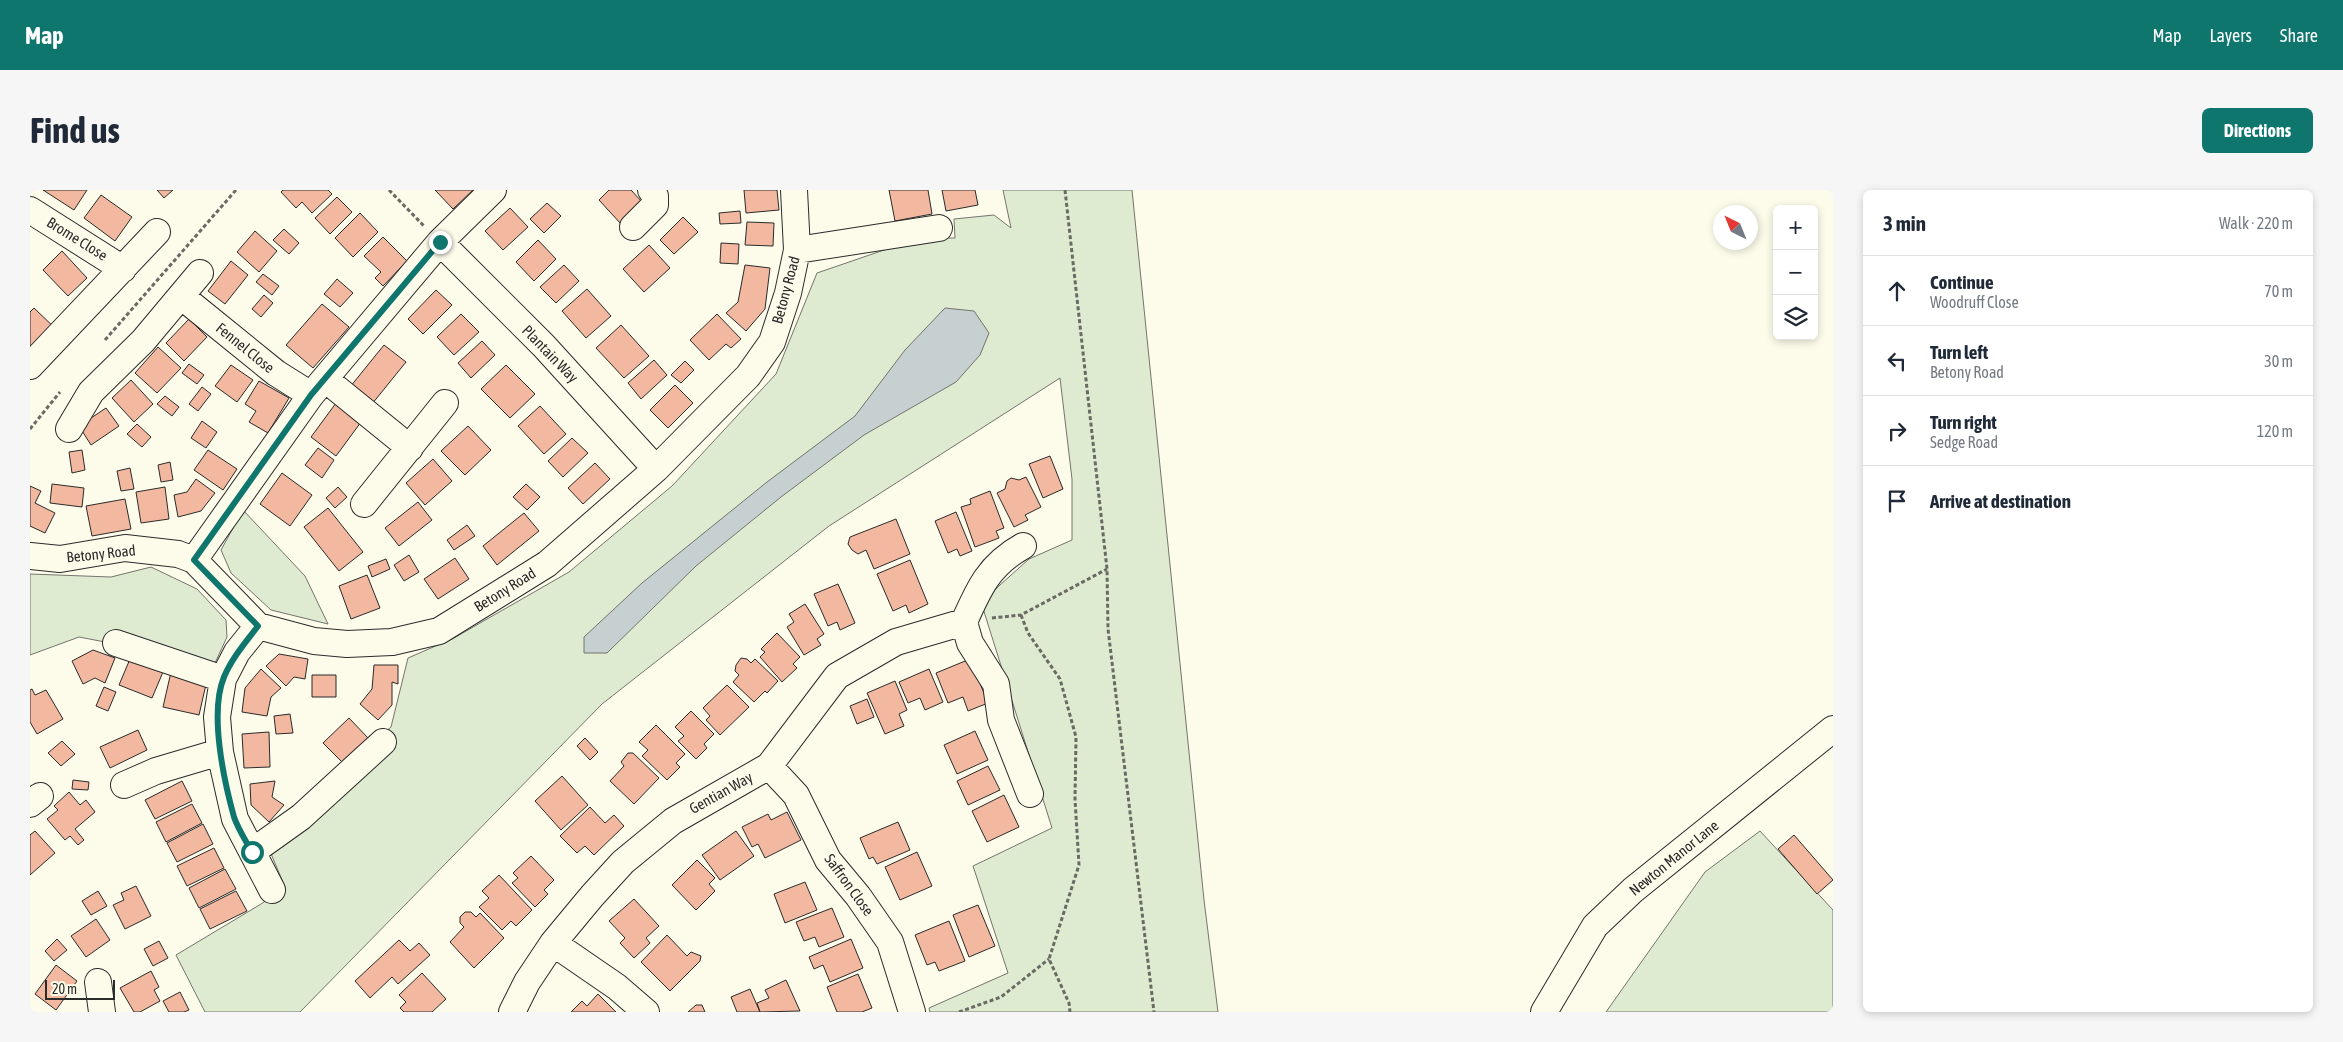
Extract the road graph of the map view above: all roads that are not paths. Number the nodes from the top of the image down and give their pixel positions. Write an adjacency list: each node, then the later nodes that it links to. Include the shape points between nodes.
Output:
1 (493, 190): 8 (street)
2 (651, 190): 5 (street, via 655,205)
3 (794, 190): 9 (street, Betony Road)
4 (30, 210): 10 (street, Brome Close)
5 (633, 227)
6 (939, 228): 9 (street)
7 (157, 232): 10 (street)
8 (440, 242): 14 (street); 18 (street, Plantain Way, via 544,346)
9 (797, 250): 18 (street, Betony Road, via 788,293 772,342 748,376)
10 (123, 269): 13 (street)
11 (200, 273): 12 (street)
12 (181, 296): 14 (street, Fennel Close, via 276,374); 16 (street)
13 (30, 366)
14 (318, 387): 17 (street, Fennel Close); 22 (street)
15 (445, 403): 17 (street)
16 (55, 434)
17 (410, 448): 19 (street)
18 (656, 469): 24 (street, Betony Road, via 547,564 439,631 392,642 347,644 314,641)
19 (364, 504)
20 (1023, 546): 23 (street, via 994,568 980,585)
21 (30, 556): 22 (street, Betony Road, via 60,558 125,548 178,554)
22 (194, 560): 24 (street, Betony Road)
23 (964, 622): 30 (street, Gentian Way, via 896,642 838,676); 32 (street, via 970,643 996,684 1001,720)
24 (258, 626): 26 (street, via 237,652)
25 (121, 652): 26 (street)
26 (223, 679): 29 (street, via 217,717)
27 (1833, 729): 39 (street, Newton Manor Lane, via 1633,890 1595,926)
28 (383, 742): 33 (street, via 301,817)
29 (220, 752): 31 (street, via 156,771); 33 (street, via 235,819)
30 (769, 766): 35 (street, Gentian Way, via 673,821 623,862); 38 (street, Saffron Close, via 796,795 828,860 890,942)
31 (124, 785)
32 (1030, 794)
33 (252, 852): 34 (street)
34 (272, 890)
35 (553, 943): 36 (street, Gentian Way, via 526,982); 37 (street, via 617,987)
36 (512, 1012)
37 (646, 1012)
38 (912, 1012)
39 (1544, 1012)

